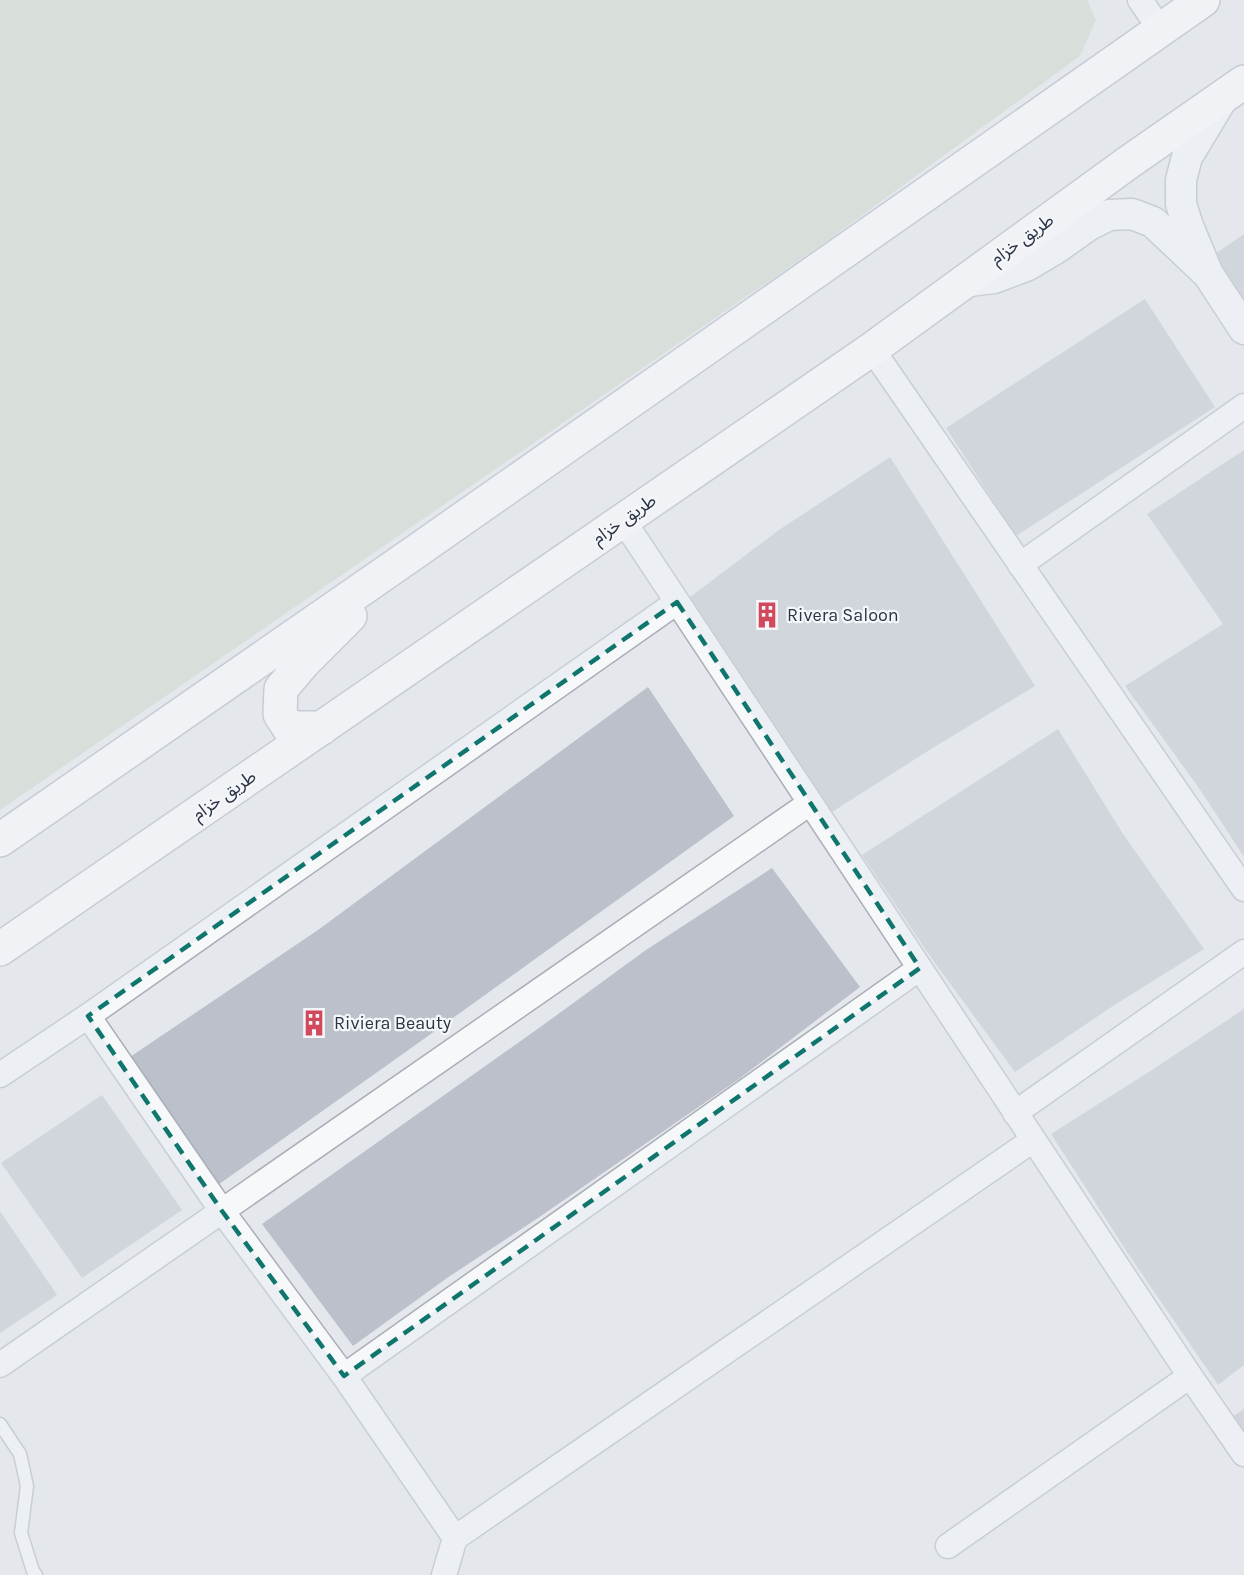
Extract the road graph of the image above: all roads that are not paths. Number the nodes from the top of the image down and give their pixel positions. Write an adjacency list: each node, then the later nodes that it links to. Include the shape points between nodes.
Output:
1 (1140, 0): 3 (street)
2 (1203, 0): 3 (main road)
3 (1160, 29): 11 (main road)
4 (1233, 90): 5 (street, via 1187,157 1181,180 1181,204); 6 (main road, طريق خزام)
5 (1208, 274): 6 (street, via 1153,222 1132,214 1109,215 1026,266 994,278); 7 (street)
6 (962, 283): 8 (main road, طريق خزام)
7 (1244, 329)
8 (872, 349): 10 (main road, طريق خزام); 12 (street)
9 (1244, 406): 12 (street)
10 (622, 520): 13 (street); 14 (main road, طريق خزام)
11 (411, 555): 14 (main road, via 281,689 280,714 289,728); 16 (main road)
12 (1020, 565): 17 (street)
13 (677, 602): 15 (street); 21 (street)
14 (322, 728): 18 (main road, طريق خزام)
15 (810, 804): 20 (street); 25 (street)
16 (0, 840)
17 (1244, 889)
18 (0, 949)
19 (1244, 952): 23 (street)
20 (920, 968): 23 (street); 27 (street)
21 (88, 1016): 22 (street); 25 (street)
22 (0, 1075)
23 (1016, 1113): 24 (street)
24 (1033, 1140): 28 (street); 31 (street)
25 (222, 1211): 26 (street); 27 (street)
26 (0, 1365)
27 (344, 1376): 31 (street)
28 (1190, 1376): 30 (street); 32 (street)
29 (0, 1424): 33 (lane, via 20,1454 27,1486 21,1533)
30 (1244, 1454)
31 (455, 1538): 34 (street)
32 (948, 1546)
33 (36, 1575)
34 (444, 1575)

